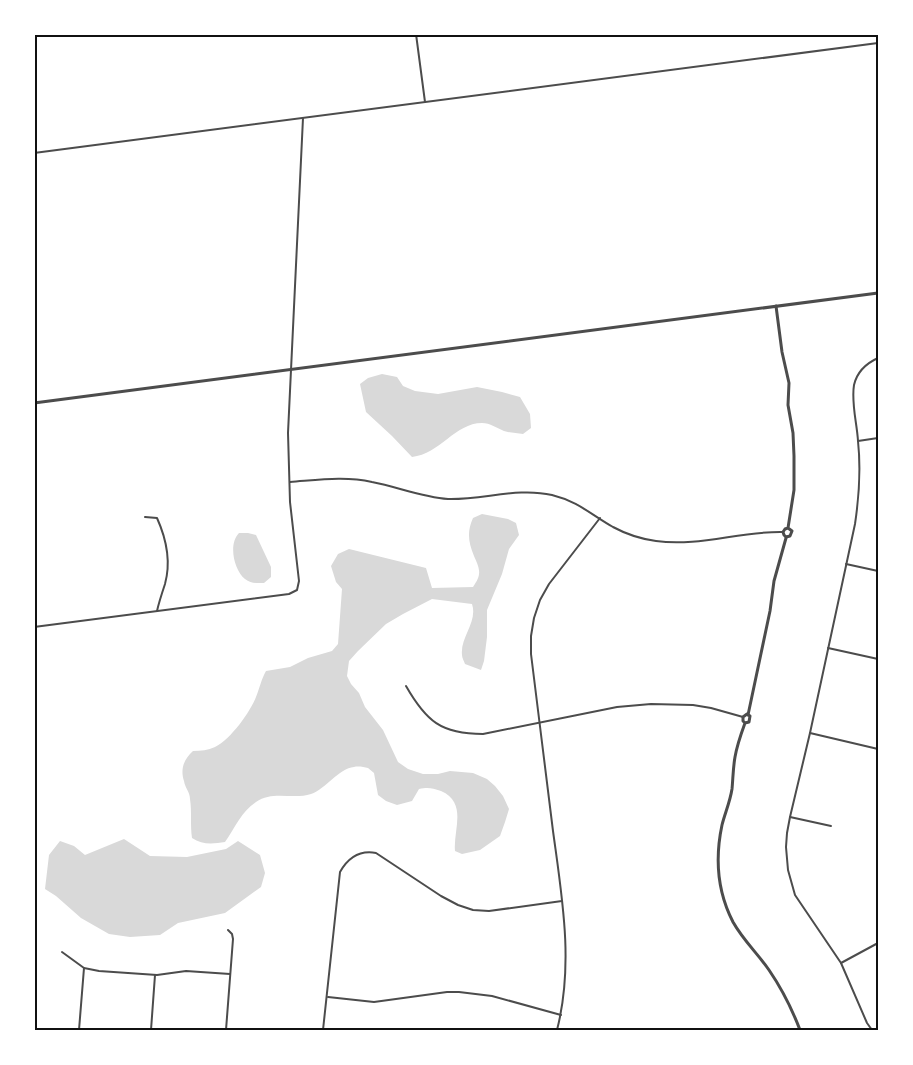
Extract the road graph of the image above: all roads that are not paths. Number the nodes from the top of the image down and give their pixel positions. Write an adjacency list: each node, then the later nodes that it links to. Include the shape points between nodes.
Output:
1 (416, 34): 3 (street)
2 (879, 42): 3 (street)
3 (425, 102): 4 (street)
4 (303, 118): 5 (street); 9 (street)
5 (34, 153)
6 (879, 293): 7 (street)
7 (776, 306): 9 (street); 16 (street, via 793,433 794,490)
8 (879, 358): 12 (street, via 865,366 855,384)
9 (292, 369): 10 (street); 13 (street)
10 (34, 403)
11 (879, 438): 12 (street)
12 (858, 441): 19 (street, via 858,503)
13 (289, 482): 15 (street, via 354,479 450,499 538,492 579,505); 21 (street, via 299,581 294,593)
14 (145, 517): 21 (street, via 157,518 168,561)
15 (600, 518): 17 (street, via 627,533 653,541 689,542); 28 (street, via 549,584 534,618 531,654)
16 (788, 528): 17 (street); 18 (street, via 792,534)
17 (783, 532): 18 (street)
18 (786, 537): 26 (street)
19 (846, 564): 20 (street); 23 (street)
20 (879, 571)
21 (157, 611): 22 (street)
22 (34, 627)
23 (828, 648): 24 (street); 30 (street)
24 (879, 659)
25 (406, 686): 28 (street, via 426,716 451,731 483,734)
26 (748, 715): 27 (street); 29 (street, via 751,719)
27 (742, 717): 28 (street, via 693,705 651,704); 29 (street)
28 (539, 723): 34 (street)
29 (746, 723): 49 (street, via 739,738 720,839 721,886 735,925 778,983)
30 (810, 733): 31 (street); 32 (street)
31 (879, 749)
32 (790, 817): 33 (street); 38 (street, via 787,861 795,895)
33 (831, 826)
34 (562, 901): 42 (street, via 473,910 441,896 376,854 360,853 340,872); 43 (street, via 566,953)
35 (228, 930): 40 (street, via 233,939)
36 (879, 943): 38 (street)
37 (62, 952): 39 (street)
38 (841, 963): 50 (street)
39 (84, 968): 41 (street); 44 (street)
40 (230, 974): 41 (street, via 186,971); 46 (street)
41 (155, 975): 45 (street)
42 (326, 997): 43 (street, via 374,1002 467,993); 47 (street)
43 (561, 1015): 48 (street)
44 (79, 1030)
45 (151, 1030)
46 (226, 1030)
47 (323, 1030)
48 (557, 1030)
49 (800, 1030)
50 (872, 1030)

